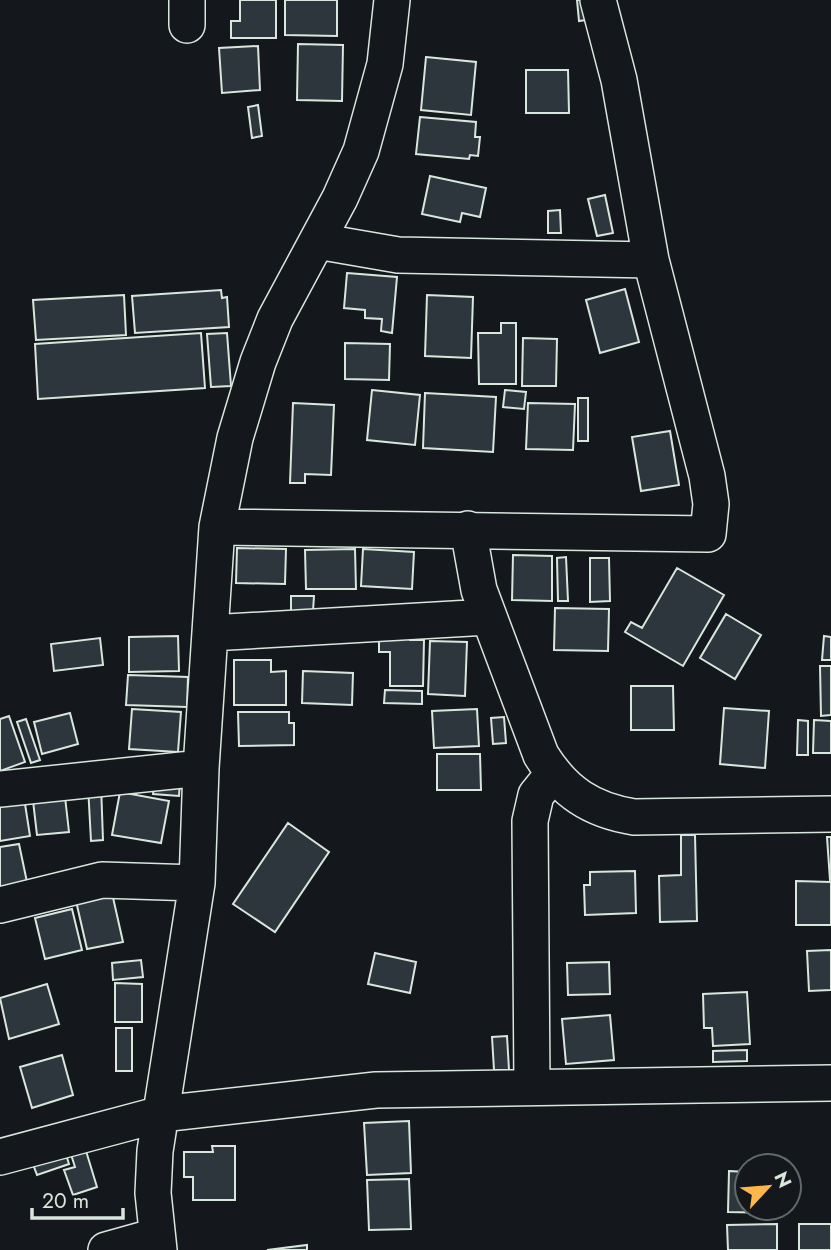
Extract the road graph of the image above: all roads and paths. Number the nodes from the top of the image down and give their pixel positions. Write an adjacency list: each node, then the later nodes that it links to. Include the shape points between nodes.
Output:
1 (393, 0): 3 (street, via 375,108 361,151)
2 (598, 0): 4 (street, via 618,80)
3 (317, 241): 4 (street, via 398,255); 5 (street, via 275,319 258,362 235,438)
4 (651, 260): 6 (street, via 707,476 711,504 708,534)
5 (217, 527): 6 (street); 8 (street)
6 (468, 529): 7 (street)
7 (488, 617): 8 (street); 10 (street, via 541,755)
8 (210, 633): 9 (street)
9 (201, 768): 11 (street); 13 (street)
10 (553, 774): 12 (street, via 590,805 634,817); 16 (street, via 536,795 530,821)
11 (0, 789)
12 (831, 814)
13 (197, 883): 14 (street, via 102,880); 17 (street)
14 (0, 905)
15 (831, 1083): 16 (street)
16 (532, 1087): 17 (street, via 376,1090)
17 (161, 1114): 18 (street); 19 (street, via 155,1151)
18 (0, 1157)
19 (157, 1243): 20 (street)
20 (106, 1250)

